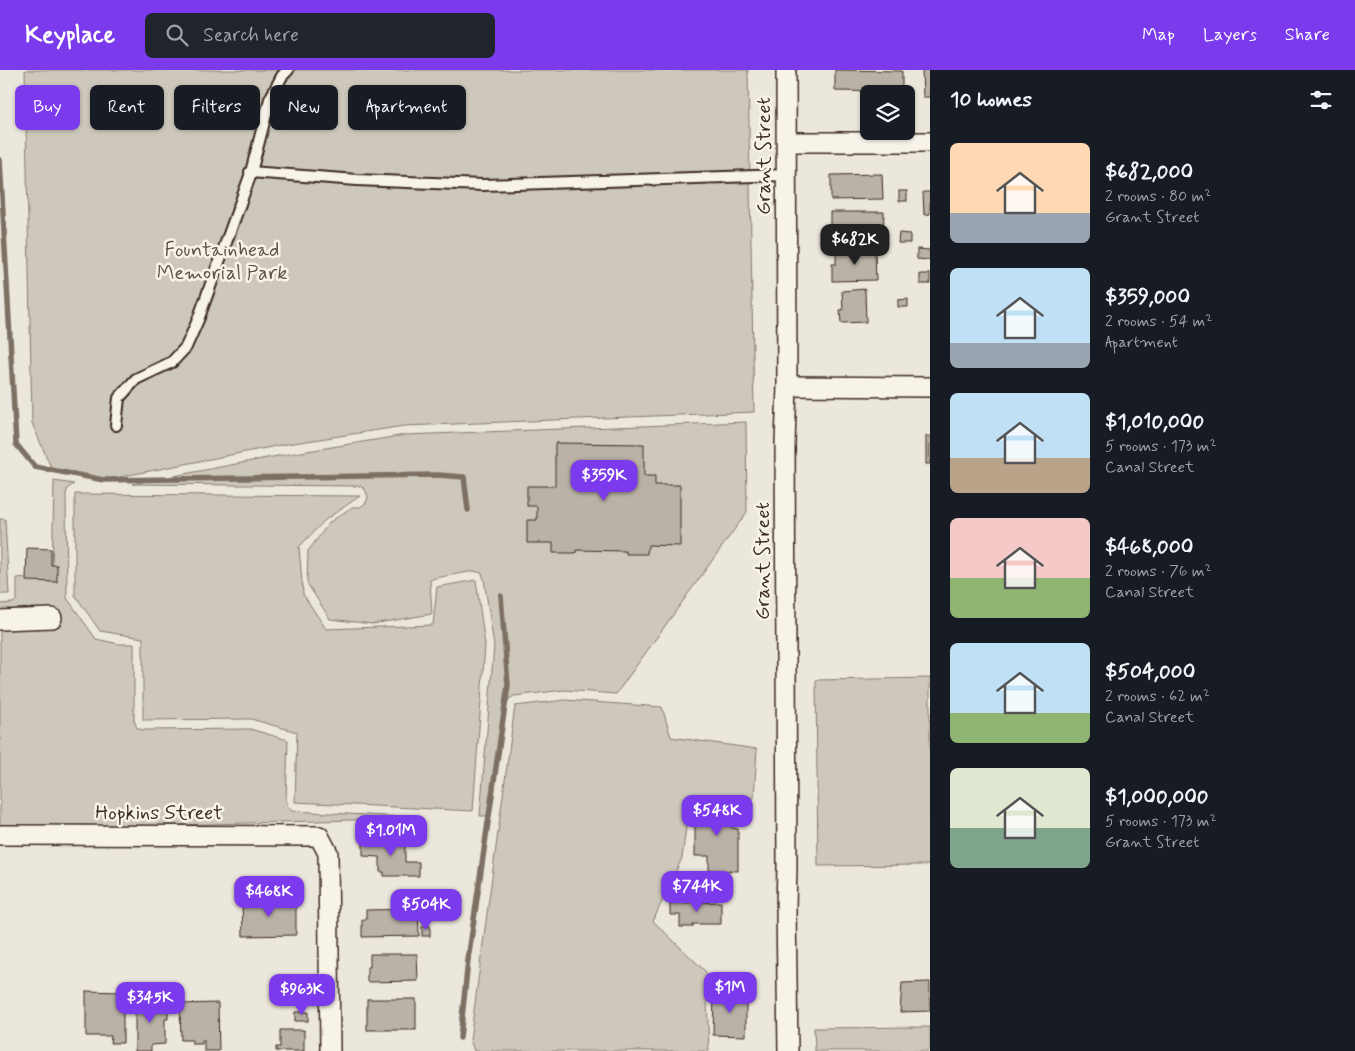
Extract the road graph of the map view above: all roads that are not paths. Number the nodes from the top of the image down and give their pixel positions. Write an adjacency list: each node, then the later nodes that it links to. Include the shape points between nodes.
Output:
1 (288, 70): 5 (lane, via 270,99)
2 (786, 70): 3 (street, Grant Street)
3 (787, 142): 4 (street); 6 (street, Grant Street)
4 (930, 142)
5 (250, 172): 6 (lane, via 483,185); 9 (lane, via 186,347 172,362 136,379 119,398)
6 (787, 175): 7 (street, Grant Street)
7 (787, 386): 8 (street); 14 (street, Grant Street)
8 (930, 387)
9 (116, 425)
10 (52, 618): 11 (street)
11 (0, 620)
12 (0, 835): 13 (street, Hopkins Street, via 319,836 328,852)
13 (330, 1051)
14 (788, 1051)

